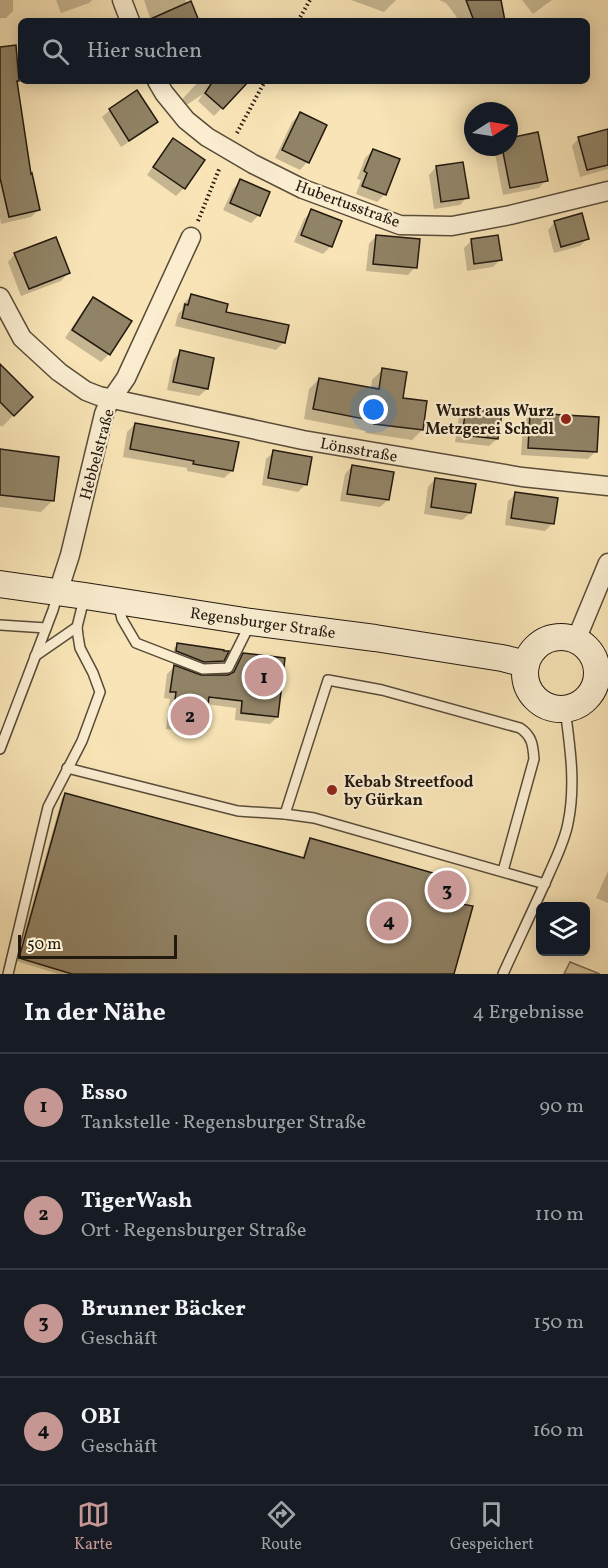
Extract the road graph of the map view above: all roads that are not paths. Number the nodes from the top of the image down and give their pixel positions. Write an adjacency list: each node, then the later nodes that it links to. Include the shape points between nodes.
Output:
1 (122, 0): 2 (street)
2 (129, 18)
3 (159, 84): 4 (street, Hubertusstraße, via 186,120 207,137 303,189 400,225 452,226)
4 (608, 190)
5 (191, 237): 7 (street, via 126,378)
6 (0, 297): 7 (street, Hebbelstraße, via 22,338 59,372 86,391)
7 (112, 399): 8 (street, Lönsstraße, via 303,440 522,477); 11 (street, Hebbelstraße, via 100,427)
8 (608, 486)
9 (608, 563): 18 (street)
10 (0, 584): 11 (main road, Regensburger Straße)
11 (58, 592): 12 (main road, Regensburger Straße); 17 (lane)
12 (84, 596): 13 (main road, Regensburger Straße); 16 (lane)
13 (117, 601): 14 (main road, Regensburger Straße); 14 (lane, via 136,643 203,669 228,668)
14 (251, 621): 20 (main road, Regensburger Straße)
15 (0, 625): 17 (lane)
16 (77, 627): 19 (lane); 24 (lane, via 80,648 100,692 82,741)
17 (46, 628): 19 (lane)
18 (576, 640): 20 (main road, via 545,640 530,654); 21 (main road, via 593,657)
19 (35, 656): 23 (lane)
20 (526, 664): 22 (main road, via 525,675 533,696 552,708)
21 (602, 683): 22 (main road, via 584,701)
22 (565, 709): 27 (lane, via 571,803 568,824)
23 (0, 749)
24 (67, 768): 25 (lane, via 237,811); 28 (lane, via 48,807)
25 (285, 814): 26 (lane, via 314,818); 26 (lane, via 328,680 382,690 520,728 529,735 534,759)
26 (503, 871): 27 (lane)
27 (545, 884): 29 (lane)
28 (8, 974)
29 (503, 974)

